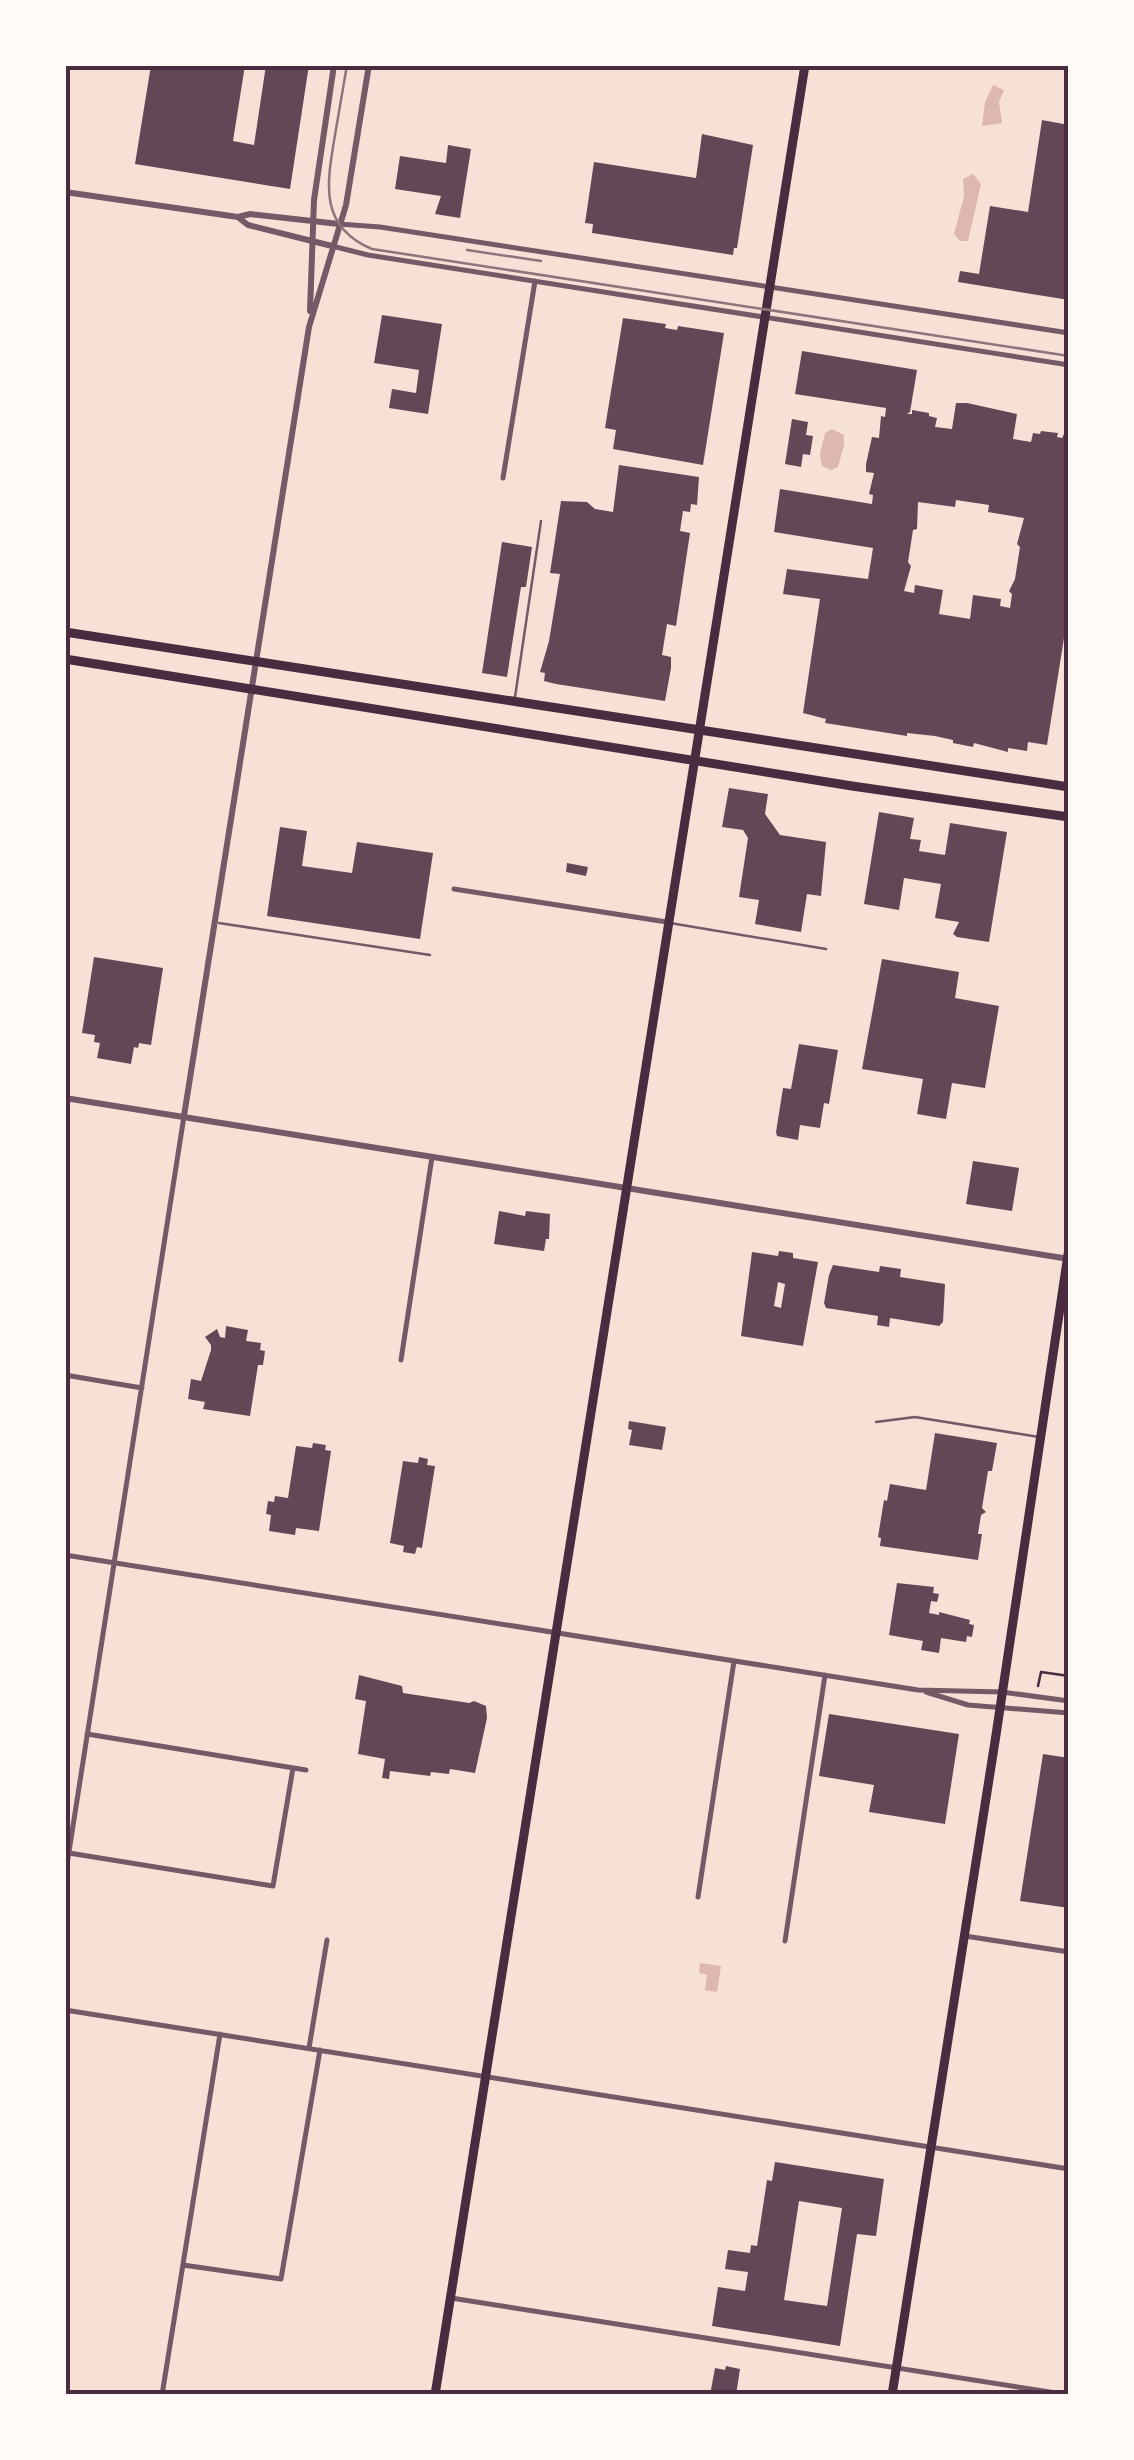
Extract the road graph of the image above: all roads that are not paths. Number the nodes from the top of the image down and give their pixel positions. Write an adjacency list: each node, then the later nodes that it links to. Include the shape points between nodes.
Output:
1 (334, 65): 6 (street)
2 (369, 65): 7 (street)
3 (804, 65): 11 (main road)
4 (65, 192): 5 (street)
5 (238, 218): 6 (street); 8 (street)
6 (313, 220): 7 (street); 8 (street)
7 (339, 224): 9 (street); 11 (street)
8 (313, 241): 9 (street); 13 (street)
9 (332, 246): 10 (street); 13 (street)
10 (535, 282): 12 (street); 16 (street)
11 (769, 285): 12 (main road); 14 (street)
12 (764, 318): 15 (street); 23 (main road)
13 (310, 327): 20 (street)
14 (1069, 333)
15 (1069, 365)
16 (503, 478)
17 (540, 520): 22 (lane)
18 (65, 632): 20 (main road)
19 (65, 659): 21 (main road)
20 (256, 662): 21 (street); 22 (main road)
21 (252, 688): 24 (main road); 28 (street)
22 (514, 703): 23 (main road)
23 (698, 732): 24 (main road); 25 (main road)
24 (694, 759): 26 (main road); 29 (main road)
25 (1069, 787)
26 (1069, 817)
27 (454, 889): 29 (street)
28 (215, 922): 31 (lane); 33 (street)
29 (670, 922): 30 (lane); 35 (main road)
30 (826, 950)
31 (430, 955)
32 (65, 1098): 33 (street)
33 (184, 1116): 34 (street); 40 (street)
34 (432, 1157): 35 (street); 38 (street)
35 (626, 1189): 37 (street); 45 (main road)
36 (1069, 1248): 37 (main road)
37 (1068, 1259): 42 (main road)
38 (401, 1360)
39 (65, 1375): 40 (street)
40 (142, 1388): 44 (street)
41 (876, 1422): 42 (lane, via 915,1416)
42 (1040, 1437): 49 (main road)
43 (65, 1556): 44 (street)
44 (114, 1563): 45 (street); 53 (street)
45 (555, 1633): 46 (street); 67 (main road)
46 (734, 1660): 47 (street); 58 (street)
47 (826, 1676): 48 (street); 61 (street)
48 (918, 1690): 49 (street); 51 (street, via 961,1704)
49 (1002, 1692): 50 (street); 51 (main road)
50 (1069, 1700)
51 (1000, 1706): 52 (street); 59 (main road)
52 (1069, 1713)
53 (87, 1734): 54 (street); 56 (street)
54 (294, 1768): 55 (street); 56 (street, via 273,1886)
55 (306, 1770)
56 (69, 1852): 57 (street)
57 (65, 1877)
58 (698, 1897)
59 (965, 1936): 62 (street); 68 (main road)
60 (327, 1940): 65 (street)
61 (785, 1941)
62 (1069, 1952)
63 (65, 2010): 64 (street)
64 (220, 2034): 65 (street); 70 (street)
65 (309, 2048): 66 (street)
66 (320, 2050): 67 (street); 70 (street, via 281,2279)
67 (486, 2076): 68 (street); 71 (main road)
68 (931, 2146): 69 (street); 72 (main road)
69 (1069, 2169)
70 (183, 2265): 73 (street)
71 (451, 2298): 72 (street); 74 (main road)
72 (896, 2368): 75 (main road); 76 (street)
73 (162, 2395)
74 (436, 2395)
75 (892, 2395)
76 (1069, 2395)

